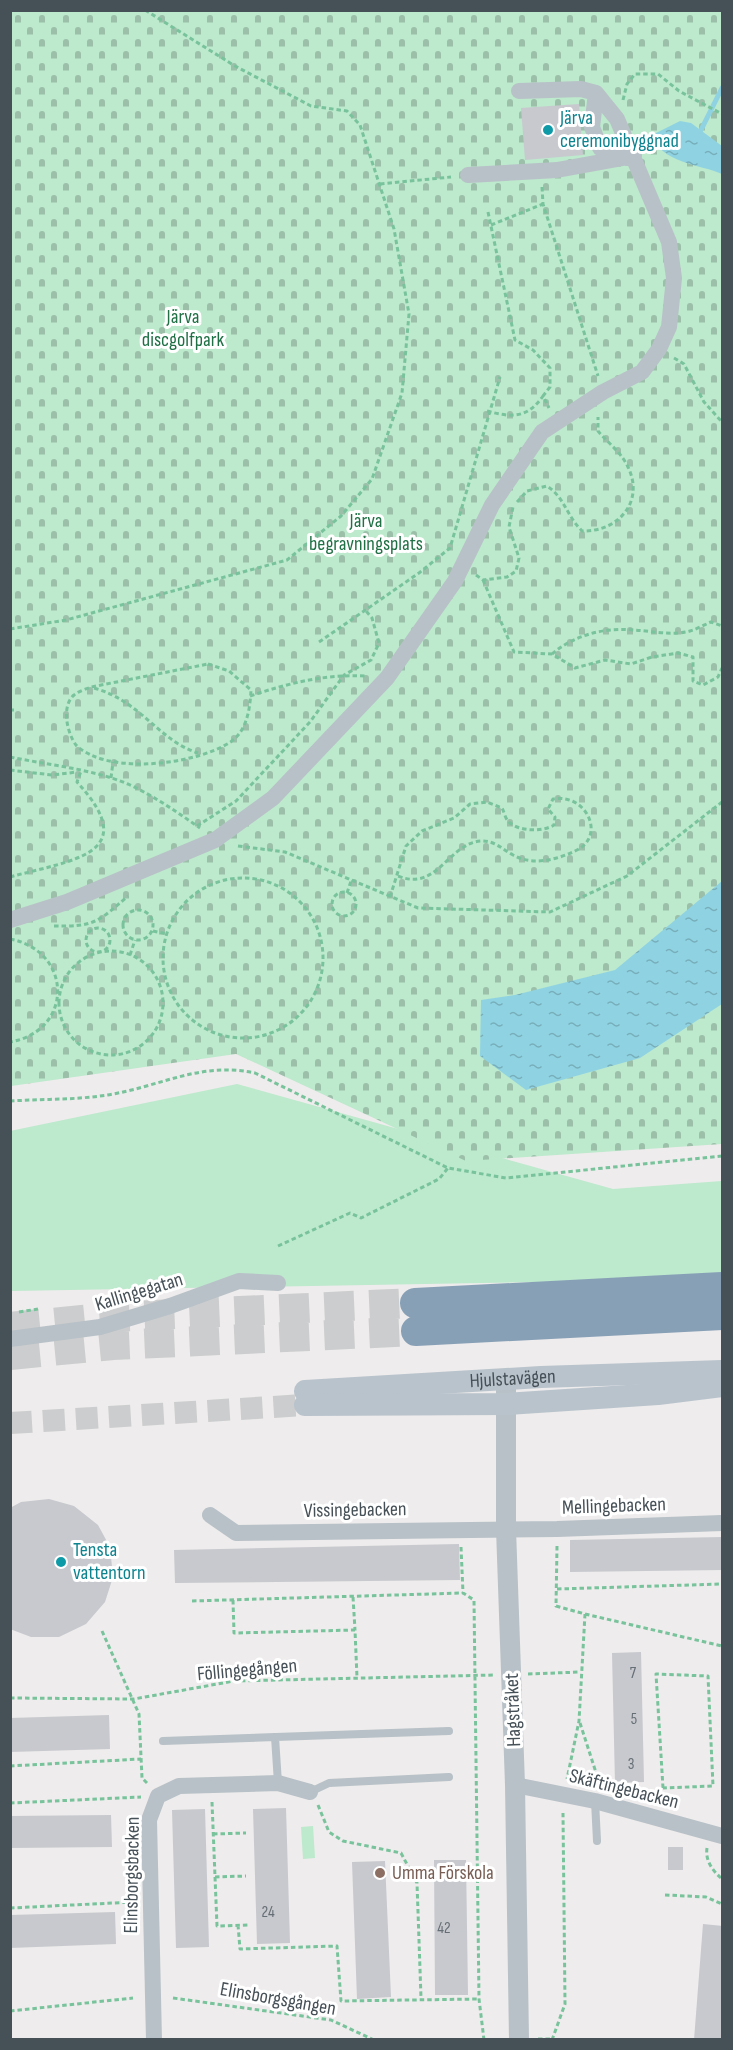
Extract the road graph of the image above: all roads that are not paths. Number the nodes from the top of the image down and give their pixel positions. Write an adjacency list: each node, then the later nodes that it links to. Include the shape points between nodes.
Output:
1 (519, 91): 2 (street, via 581,89)
2 (596, 93): 3 (street, via 617,118); 3 (street, via 592,127 600,148)
3 (631, 157): 4 (street, via 541,170); 5 (street, via 669,242 674,278 669,327 659,350 642,372 542,432 492,505 448,590 380,685 273,798 215,840 67,902)
4 (468, 175)
5 (10, 920)
6 (278, 1283): 9 (street, Kallingegatan, via 239,1281 100,1327)
7 (723, 1287): 8 (highway, via 416,1317)
8 (723, 1315)
9 (10, 1339)
10 (723, 1371): 11 (main road, Hjulstavägen)
11 (506, 1380): 13 (street, Hagstråket); 13 (main road, Hjulstavägen, via 305,1398)
12 (723, 1386): 13 (main road, Hjulstavägen)
13 (506, 1404): 16 (street, Hagstråket)
14 (210, 1515): 16 (street, Vissingebacken, via 236,1533)
15 (723, 1523): 16 (street, Mellingebacken)
16 (506, 1529): 22 (street, Hagstråket)
17 (449, 1731): 18 (lane)
18 (275, 1737): 19 (lane); 21 (lane)
19 (163, 1741)
20 (449, 1777): 23 (lane, via 329,1783)
21 (278, 1783): 23 (street, Elinsborgsbacken); 27 (street, Elinsborgsbacken, via 179,1786 158,1796 149,1820)
22 (515, 1785): 24 (street, Skäftingebacken); 28 (street, Hagstråket)
23 (310, 1792)
24 (605, 1804): 25 (street, Skäftingebacken); 26 (lane)
25 (716, 1834)
26 (597, 1841)
27 (154, 2040)
28 (519, 2040)

